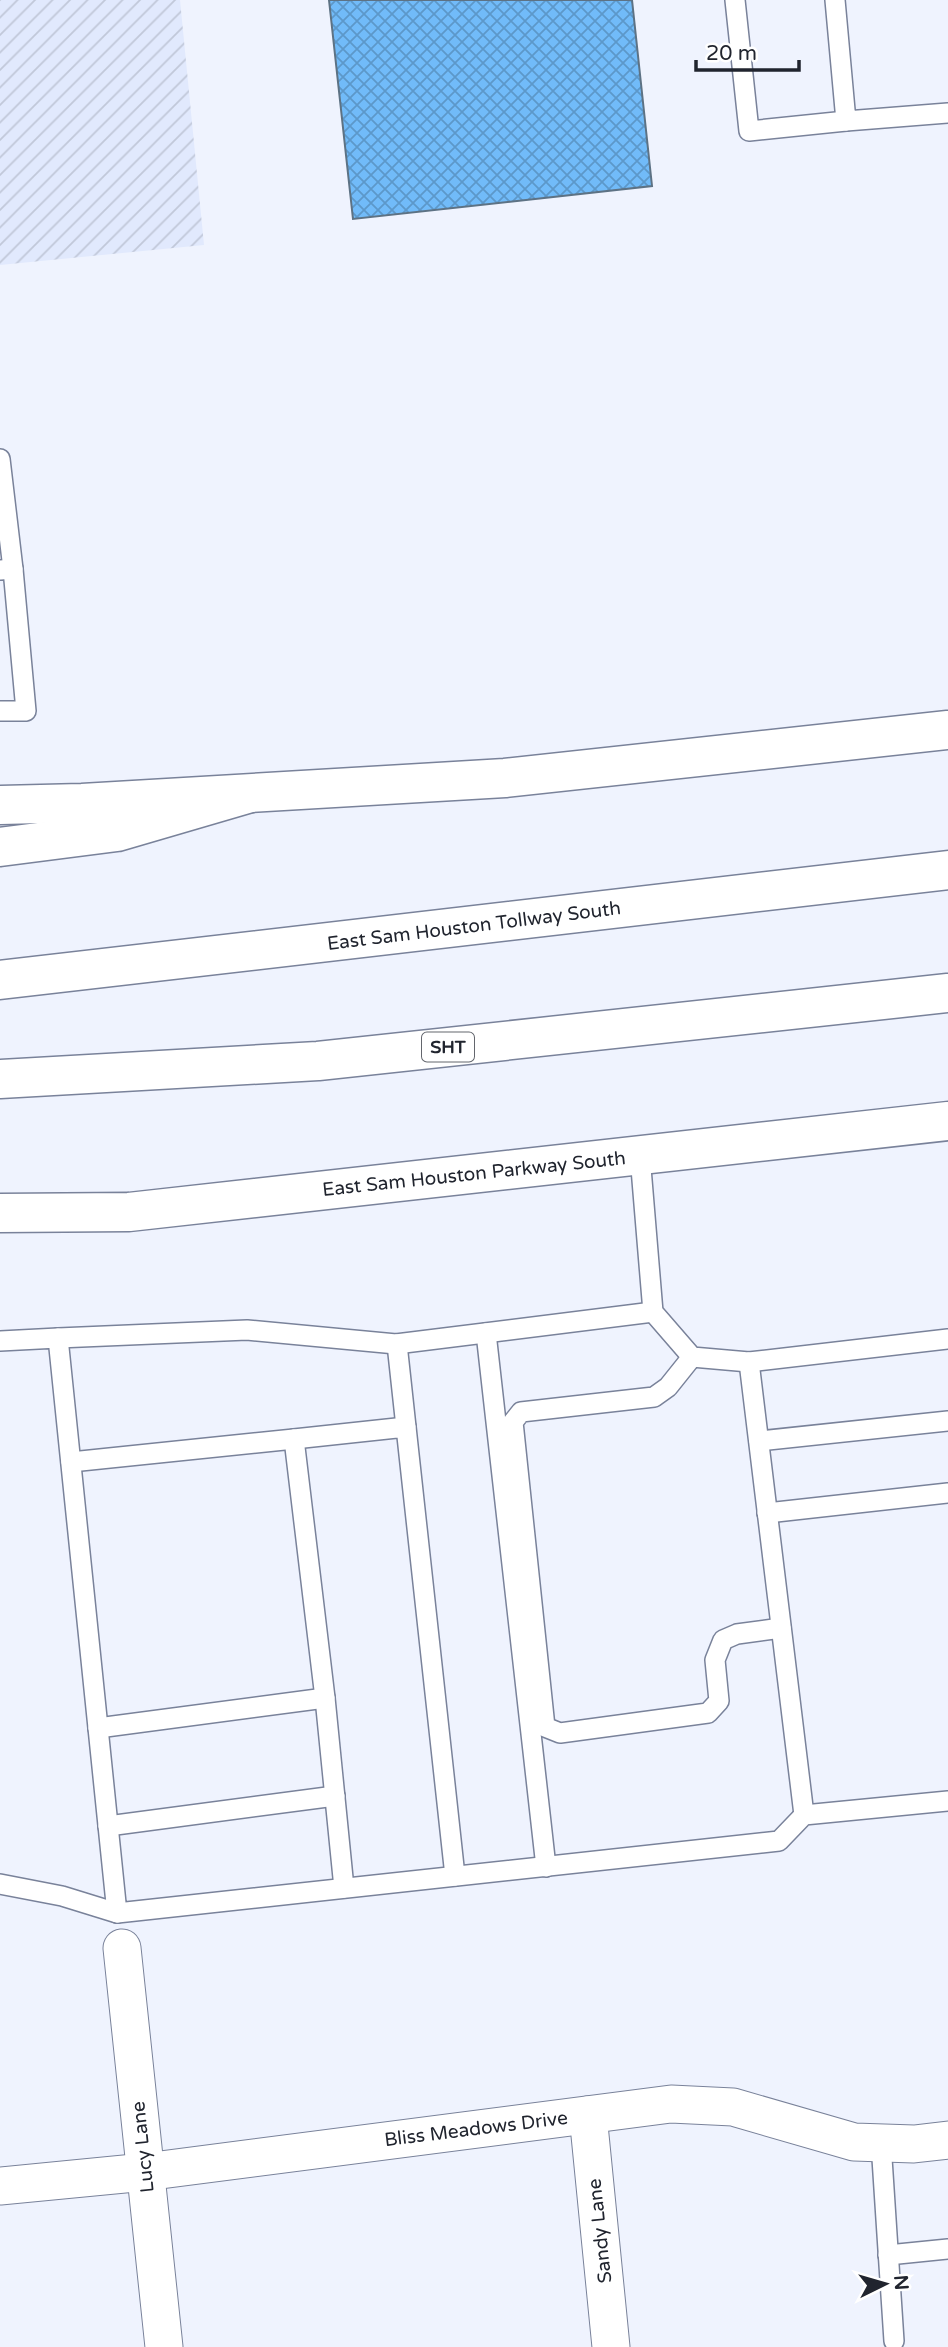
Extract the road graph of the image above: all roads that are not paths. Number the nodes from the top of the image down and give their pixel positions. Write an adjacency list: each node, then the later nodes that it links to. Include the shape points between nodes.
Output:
1 (735, 0): 4 (lane, via 749,131)
2 (835, 0): 4 (lane)
3 (948, 113): 4 (lane)
4 (846, 121)
5 (0, 459): 6 (lane)
6 (7, 570): 7 (lane, via 26,711)
7 (0, 712)
8 (930, 732): 9 (main road); 10 (main road, via 505,778)
9 (948, 756)
10 (247, 794): 11 (main road); 12 (main road, via 117,832)
11 (0, 805)
12 (0, 846)
13 (948, 870): 14 (main road, East Sam Houston Tollway South)
14 (0, 981)
15 (948, 993): 16 (main road, SHT, via 318,1061)
16 (0, 1079)
17 (945, 1120): 18 (main road, East Sam Houston Parkway South)
18 (640, 1156): 19 (main road, East Sam Houston Parkway South, via 129,1212); 20 (lane)
19 (0, 1213)
20 (653, 1312): 21 (lane); 26 (lane)
21 (486, 1333): 25 (lane); 42 (lane)
22 (58, 1338): 24 (lane); 25 (lane, via 247,1330); 32 (lane)
23 (948, 1339): 27 (lane)
24 (0, 1341)
25 (397, 1344): 29 (lane)
26 (692, 1357): 27 (lane); 35 (lane, via 668,1387 653,1397 521,1412 513,1422 545,1727 561,1733 708,1713 719,1701 715,1660 723,1640)
27 (749, 1362): 31 (lane)
28 (948, 1421): 31 (lane)
29 (406, 1427): 30 (lane); 43 (lane)
30 (295, 1439): 32 (lane); 36 (lane)
31 (758, 1441): 34 (lane)
32 (71, 1462): 37 (lane)
33 (948, 1493): 34 (lane)
34 (767, 1513): 35 (lane)
35 (781, 1628): 40 (lane)
36 (325, 1698): 37 (lane); 38 (lane)
37 (98, 1728): 41 (lane)
38 (335, 1796): 41 (lane); 45 (lane)
39 (948, 1801): 40 (lane)
40 (804, 1815): 42 (lane, via 779,1841)
41 (108, 1826): 46 (lane)
42 (546, 1867): 43 (lane)
43 (454, 1876): 45 (lane)
44 (0, 1885): 46 (lane, via 62,1896)
45 (344, 1888): 46 (lane)
46 (120, 1931): 50 (street, Lucy Lane)
47 (588, 2115): 49 (street, Bliss Meadows Drive, via 671,2104 733,2107 854,2143); 50 (street, Bliss Meadows Drive); 56 (street, Sandy Lane)
48 (948, 2140): 49 (street, Bliss Meadows Drive)
49 (881, 2143): 53 (lane)
50 (145, 2172): 51 (street, Bliss Meadows Drive); 55 (street, Lucy Lane)
51 (0, 2186)
52 (948, 2249): 53 (lane)
53 (888, 2255): 54 (lane)
54 (894, 2341)
55 (164, 2347)
56 (611, 2347)

